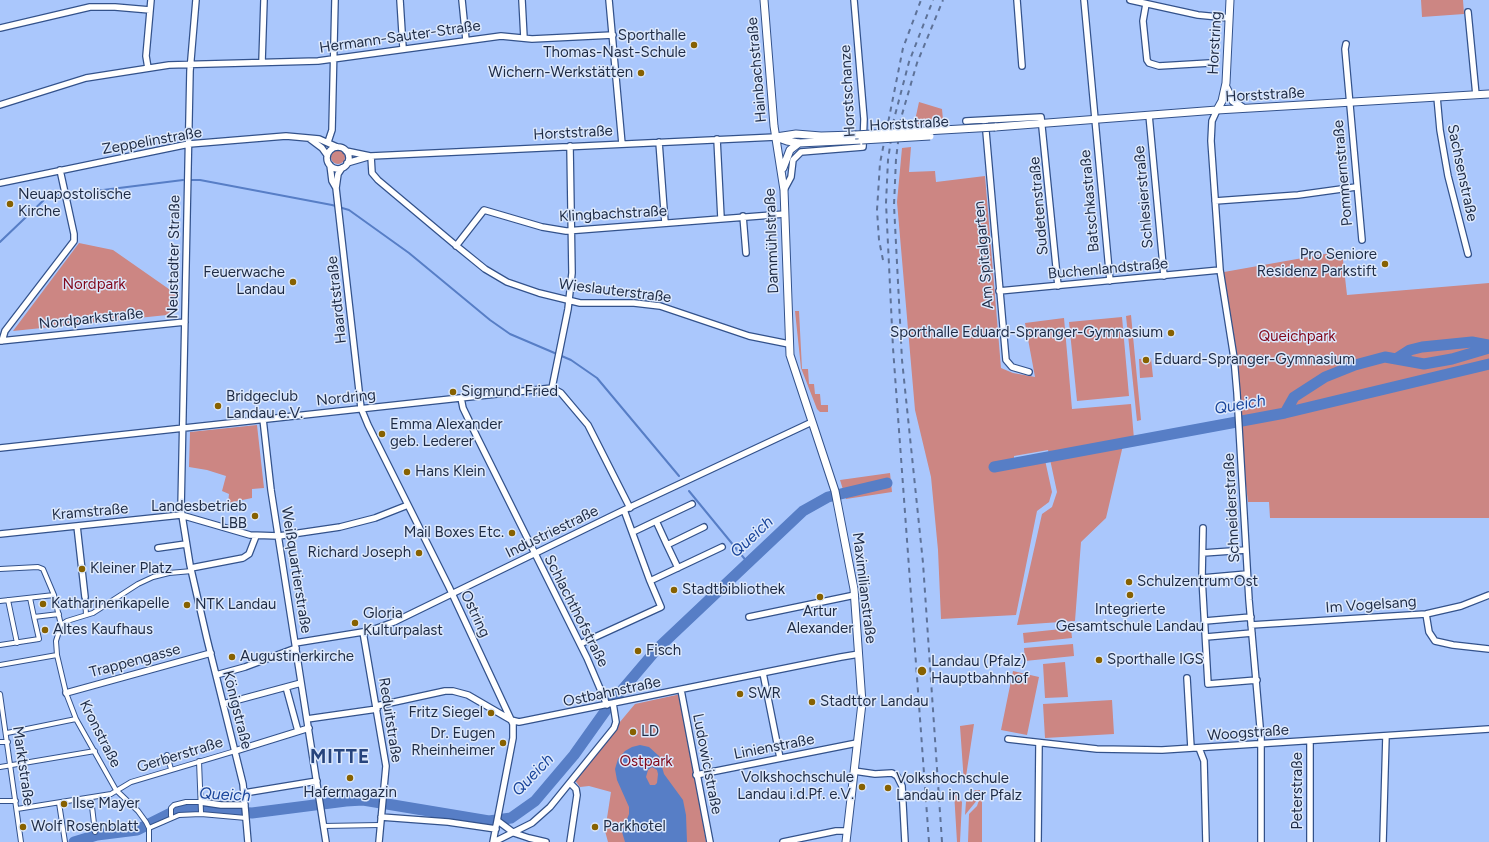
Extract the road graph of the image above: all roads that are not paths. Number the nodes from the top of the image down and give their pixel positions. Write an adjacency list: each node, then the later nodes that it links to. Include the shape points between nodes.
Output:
1 (151, 0): 16 (street)
2 (196, 0): 28 (street, Neustadter Straße)
3 (264, 0): 26 (street)
4 (335, 0): 25 (street)
5 (400, 0): 24 (street)
6 (462, 0): 22 (street)
7 (522, 0): 21 (street)
8 (609, 0): 20 (street)
9 (764, 0): 44 (street, Hainbachstraße)
10 (854, 0): 66 (street, Horstschanze, via 864,147 804,151 798,154 793,160 791,177)
11 (1017, 0): 29 (street)
12 (1084, 0): 40 (street, Batschkastraße)
13 (1130, 0): 15 (street)
14 (1230, 0): 18 (street, Horstring)
15 (1146, 4): 18 (street, via 1198,15); 27 (street, via 1142,21 1149,63 1159,66)
16 (150, 10): 19 (street, via 90,7); 30 (street, via 146,56)
17 (1468, 12): 33 (street)
18 (1230, 18): 31 (street, Horstring)
19 (0, 28)
20 (612, 35): 21 (street, Hermann-Sauter-Straße); 52 (street)
21 (524, 38): 22 (street, Hermann-Sauter-Straße, via 501,36)
22 (466, 40): 24 (street, Hermann-Sauter-Straße)
23 (1346, 44): 35 (street, Pommernstraße)
24 (403, 48): 25 (street, Hermann-Sauter-Straße)
25 (333, 59): 26 (street, Hermann-Sauter-Straße); 48 (street, via 332,130)
26 (262, 62): 28 (street, Hermann-Sauter-Straße)
27 (1210, 63)
28 (191, 65): 30 (street, Hermann-Sauter-Straße); 51 (street, Neustadter Straße)
29 (1022, 66)
30 (148, 68): 36 (street, Hermann-Sauter-Straße, via 71,81)
31 (1226, 88): 37 (street, via 1234,103); 38 (street, Horstring)
32 (1489, 94): 33 (street, Horststraße)
33 (1476, 95): 34 (street, Horststraße)
34 (1437, 98): 35 (street, Horststraße); 76 (street, Sachsenstraße, via 1448,176)
35 (1350, 103): 37 (street, Horststraße); 64 (street, Pommernstraße)
36 (0, 105)
37 (1245, 108): 38 (street, Horststraße)
38 (1217, 110): 39 (street, Horststraße); 67 (street, Schneiderstraße, via 1211,133)
39 (1149, 115): 40 (street, Horststraße); 78 (street, Schlesierstraße)
40 (1094, 119): 43 (street, Horststraße); 79 (street, Batschkastraße)
41 (985, 120): 42 (street, Horststraße); 43 (street, Horststraße, via 1036,116 1041,117); 81 (street, Am Spitalgarten)
42 (966, 121)
43 (1043, 124): 47 (street, Horststraße, bridge, via 1025,129); 80 (street, Sudetenstraße)
44 (776, 137): 46 (street, Horststraße); 47 (street, Horststraße, via 796,134); 50 (street, Horststraße, via 788,142); 62 (street, Dammühlstraße)
45 (309, 138): 48 (street, Zeppelinstraße); 51 (street, Zeppelinstraße, via 276,136); 56 (street)
46 (717, 139): 49 (street, Horststraße); 70 (street)
47 (821, 139): 50 (street, Horststraße)
48 (328, 142): 54 (street, Zeppelinstraße)
49 (659, 142): 52 (street, Horststraße); 71 (street)
50 (799, 142): 62 (street, via 790,150)
51 (189, 144): 61 (street, Zeppelinstraße); 83 (street, Neustadter Straße)
52 (622, 144): 53 (street, Horststraße)
53 (570, 146): 57 (street, Horststraße); 72 (street)
54 (337, 147): 55 (street, Horststraße); 56 (street)
55 (346, 151): 57 (street, Horststraße); 58 (street)
56 (327, 155): 59 (street)
57 (371, 156): 58 (street, Horststraße); 74 (street, Wieslauterstraße, via 373,176)
58 (347, 163): 60 (street, Horststraße)
59 (330, 165): 60 (street); 65 (street, Haardtstraße, via 332,181)
60 (342, 168): 65 (street, Haardtstraße, via 338,174)
61 (60, 170): 63 (street, Zeppelinstraße); 84 (street, via 74,237 73,243 5,331)
62 (782, 170): 66 (street, Dammühlstraße)
63 (0, 182)
64 (1356, 187): 67 (street, via 1298,195); 73 (street, Pommernstraße)
65 (336, 188): 89 (street, Haardtstraße)
66 (784, 190): 68 (street, Dammühlstraße)
67 (1215, 201): 77 (street, Schneiderstraße)
68 (785, 214): 69 (street, Klingbachstraße); 85 (street, Dammühlstraße)
69 (743, 216): 70 (street, Klingbachstraße); 75 (street)
70 (721, 218): 71 (street, Klingbachstraße)
71 (665, 223): 72 (street, Klingbachstraße)
72 (573, 231): 74 (street, Klingbachstraße, via 542,227 484,210); 82 (street)
73 (1362, 240)
74 (456, 246): 82 (street, Wieslauterstraße, via 506,282)
75 (746, 253)
76 (1468, 254)
77 (1220, 270): 78 (street, Buchenlandstraße); 110 (street, Schneiderstraße, via 1234,358)
78 (1164, 276): 79 (street, Buchenlandstraße)
79 (1110, 281): 80 (street, Buchenlandstraße)
80 (1058, 286): 81 (street, Buchenlandstraße)
81 (999, 291): 86 (street, Am Spitalgarten, via 1006,360 1012,368)
82 (569, 301): 85 (street, Wieslauterstraße, via 660,306 749,336); 87 (street)
83 (185, 322): 84 (street, Nordparkstraße); 92 (street, Neustadter Straße)
84 (1, 341)
85 (789, 344): 91 (street, Maximilianstraße, via 793,365)
86 (1029, 372)
87 (552, 388): 88 (street, Nordring); 96 (street, via 561,393 588,425)
88 (461, 398): 89 (street, Nordring); 112 (street, Schlachthofstraße, via 463,408)
89 (361, 408): 90 (street, Nordring); 95 (street, Ostring)
90 (263, 419): 92 (street, Nordring); 105 (street, Weißquartierstraße)
91 (812, 422): 96 (street, Industriestraße); 121 (street, Maximilianstraße, via 838,503)
92 (183, 428): 93 (street, Nordring); 97 (street, Neustadter Straße)
93 (0, 448)
94 (692, 504): 98 (street)
95 (408, 505): 105 (street, via 340,527); 119 (street, Ostring)
96 (627, 509): 102 (street); 112 (street, Industriestraße)
97 (181, 515): 99 (street, Kramstraße); 104 (street); 106 (street, Königstraße)
98 (656, 521): 102 (street); 107 (street)
99 (77, 526): 103 (street, Kramstraße); 123 (street)
100 (704, 527): 107 (street)
101 (1204, 528): 111 (street)
102 (633, 532): 118 (street)
103 (0, 534)
104 (256, 536): 105 (street); 115 (street, via 249,554 243,558)
105 (279, 536): 142 (street, Weißquartierstraße)
106 (186, 544): 109 (street); 115 (street, Königstraße)
107 (667, 545): 113 (street)
108 (722, 547): 113 (street)
109 (158, 548)
110 (1246, 550): 111 (street); 116 (street, Schneiderstraße)
111 (1203, 553): 117 (street)
112 (535, 554): 119 (street, Industriestraße); 140 (street, Schlachthofstraße)
113 (678, 568): 118 (street)
114 (0, 569): 120 (street, via 40,567 45,571)
115 (192, 570): 129 (street, via 153,577); 144 (street, Königstraße)
116 (1248, 574): 117 (street); 132 (street, Schneiderstraße)
117 (1202, 578): 133 (street)
118 (650, 582): 140 (street, via 661,607)
119 (452, 594): 136 (street, Industriestraße, via 394,622); 163 (street, Ostring)
120 (54, 595): 124 (street); 127 (street)
121 (855, 595): 131 (street); 145 (street, Maximilianstraße)
122 (1489, 595): 128 (street, Im Vogelsang)
123 (84, 597): 129 (street)
124 (30, 598): 125 (street); 130 (street)
125 (8, 600): 126 (street); 139 (street)
126 (0, 601)
127 (59, 614): 130 (street); 134 (street)
128 (1426, 614): 135 (street, Im Vogelsang); 143 (street, via 1429,632 1435,641)
129 (86, 615): 134 (street)
130 (34, 617): 139 (street, via 39,639)
131 (749, 617)
132 (1250, 617): 133 (street); 135 (street, Schneiderstraße)
133 (1205, 621): 138 (street)
134 (61, 625): 146 (street, Kronstraße, via 56,640)
135 (1251, 625): 137 (street, Schneiderstraße)
136 (363, 632): 142 (street, Industriestraße); 159 (street, Reduitstraße)
137 (1252, 633): 138 (street); 151 (street, Schneiderstraße)
138 (1206, 637): 151 (street, via 1208,684)
139 (17, 642): 141 (street)
140 (580, 644): 158 (street, Schlachthofstraße)
141 (0, 645)
142 (296, 646): 149 (street, Industriestraße, via 245,667); 152 (street, Weißquartierstraße)
143 (1489, 649)
144 (211, 653): 149 (street, Königstraße); 155 (street, Trappengasse)
145 (859, 654): 148 (street, Ostbahnstraße); 173 (street, Maximilianstraße, via 862,703)
146 (57, 655): 147 (street); 155 (street, Kronstraße)
147 (0, 665)
148 (763, 673): 154 (street, Ostbahnstraße); 181 (street)
149 (216, 675): 157 (street, Königstraße)
150 (1187, 678): 176 (street)
151 (1257, 680): 174 (street, Schneiderstraße)
152 (301, 684): 153 (street); 162 (street, Weißquartierstraße)
153 (286, 687): 157 (street); 166 (street)
154 (681, 690): 158 (street, Ostbahnstraße); 187 (street, Ludowicistraße)
155 (66, 693): 161 (street, Kronstraße)
156 (0, 694): 160 (street, Marktstraße)
157 (223, 704): 179 (street, Königstraße)
158 (610, 704): 163 (street, Ostbahnstraße, via 522,722); 189 (street, Schlachthofstraße, via 615,717 614,728)
159 (376, 707): 162 (street, Ostbahnstraße); 163 (street, Ostbahnstraße, via 453,691 468,695); 199 (street, Reduitstraße, via 386,766)
160 (2, 714): 167 (street, Marktstraße)
161 (76, 719): 167 (street); 178 (street, Kronstraße)
162 (307, 719): 164 (street, Weißquartierstraße)
163 (511, 720): 204 (street, Ostring, via 513,738)
164 (309, 728): 166 (street); 188 (street, Weißquartierstraße)
165 (1489, 730): 168 (street, Woogstraße)
166 (298, 731): 179 (street)
167 (7, 733): 172 (street, Marktstraße)
168 (1386, 736): 170 (street, Woogstraße); 226 (street)
169 (1008, 740): 175 (street, Woogstraße)
170 (1310, 741): 174 (street, Woogstraße); 225 (street, Peterstraße)
171 (0, 742): 172 (street)
172 (8, 742): 183 (street, Marktstraße)
173 (857, 743): 181 (street, Linienstraße); 186 (street, Maximilianstraße)
174 (1260, 743): 177 (street, Woogstraße); 224 (street, Schneiderstraße)
175 (1039, 744): 176 (street, Woogstraße, via 1104,749); 222 (street)
176 (1191, 748): 177 (street, Woogstraße)
177 (1199, 748): 223 (street, via 1204,761)
178 (95, 751): 183 (street); 190 (street, Kronstraße)
179 (235, 751): 182 (street, Gerberstraße); 191 (street, Königstraße)
180 (167, 755): 185 (street)
181 (780, 758): 187 (street, Linienstraße)
182 (199, 761): 185 (street, Gerberstraße); 196 (street)
183 (11, 766): 184 (street); 194 (street, Marktstraße)
184 (0, 767)
185 (171, 769): 190 (street, Gerberstraße, via 131,782)
186 (854, 771): 206 (street, Maximilianstraße); 221 (street, via 892,773 898,776 902,786)
187 (696, 775): 218 (street, Ludowicistraße)
188 (316, 781): 191 (street); 205 (street, Weißquartierstraße)
189 (570, 782): 208 (street, Schlachthofstraße, via 542,814); 217 (street, via 577,795)
190 (116, 790): 192 (street, Gerberstraße, via 111,794); 202 (street, Kronstraße, via 138,811)
191 (244, 793): 197 (street, Königstraße)
192 (91, 798): 195 (street, Gerberstraße); 207 (street)
193 (0, 801): 194 (street)
194 (16, 801): 198 (street, Marktstraße)
195 (58, 803): 198 (street, Gerberstraße); 210 (street)
196 (201, 807): 197 (street); 200 (street, via 186,802 174,805 171,808)
197 (246, 807): 201 (street, Königstraße)
198 (17, 809): 209 (street, Marktstraße)
199 (381, 814): 203 (street, Reduitstraße); 204 (street)
200 (171, 815): 201 (street, via 201,814); 202 (street)
201 (246, 818): 212 (street, Königstraße)
202 (148, 825): 211 (street)
203 (380, 825): 205 (street); 214 (street, Reduitstraße)
204 (497, 825): 208 (street); 215 (street, Ostring)
205 (323, 826): 213 (street, Weißquartierstraße)
206 (847, 831): 219 (street); 220 (street, Maximilianstraße)
207 (95, 832)
208 (514, 833): 215 (street, Schlachthofstraße); 216 (street)
209 (21, 842)
210 (65, 842)
211 (148, 842)
212 (248, 842)
213 (326, 842)
214 (379, 842)
215 (493, 842)
216 (546, 842)
217 (570, 842)
218 (710, 842)
219 (783, 842)
220 (846, 842)
221 (905, 842)
222 (1038, 842)
223 (1206, 842)
224 (1261, 842)
225 (1310, 842)
226 (1383, 842)

